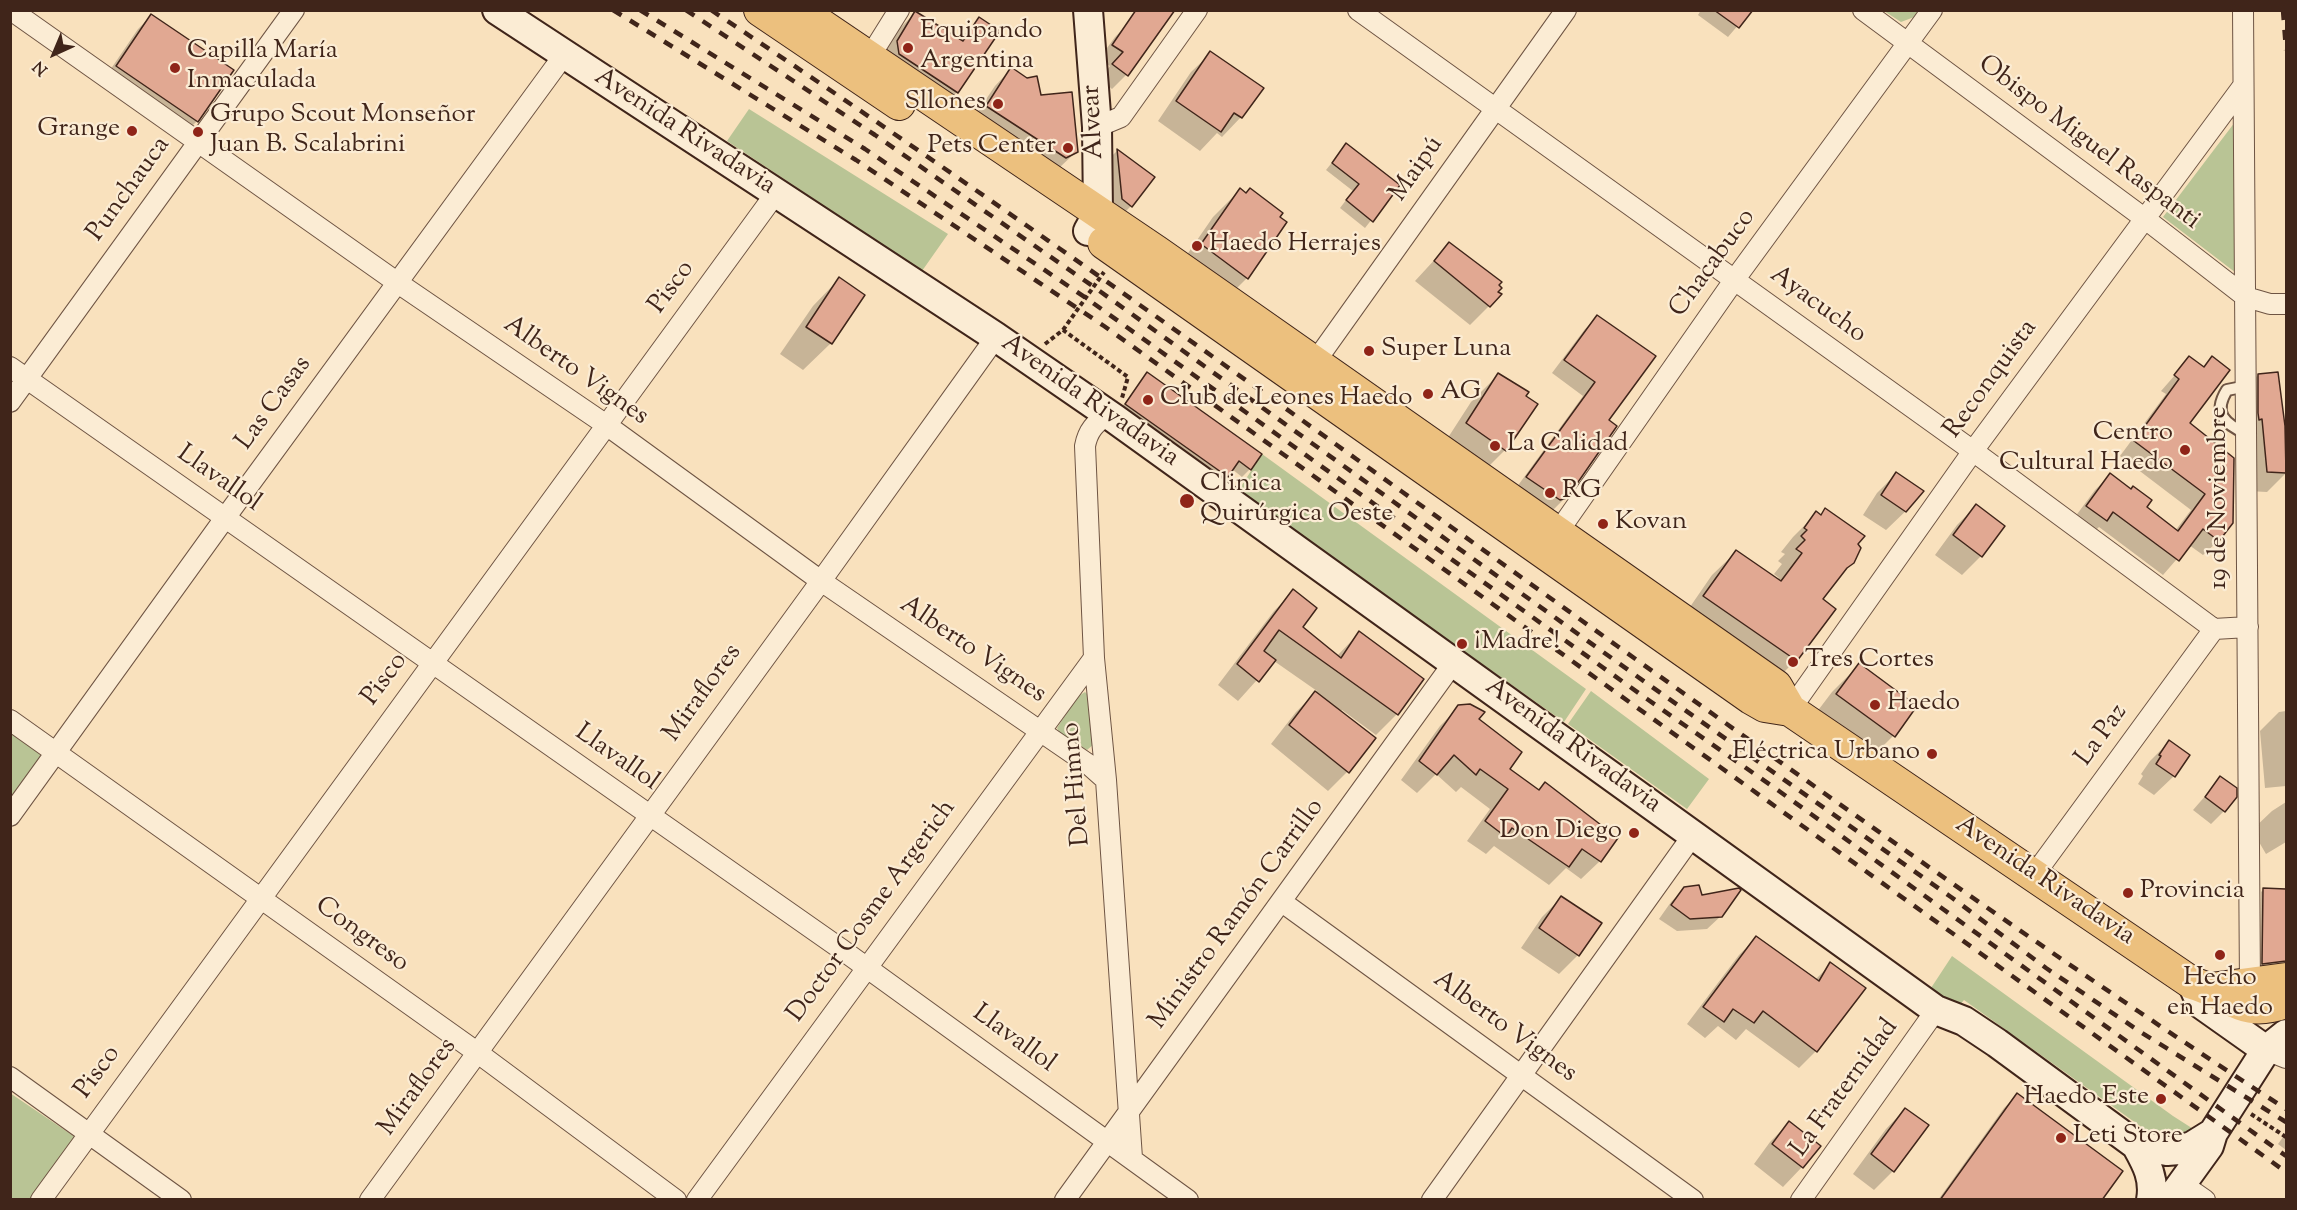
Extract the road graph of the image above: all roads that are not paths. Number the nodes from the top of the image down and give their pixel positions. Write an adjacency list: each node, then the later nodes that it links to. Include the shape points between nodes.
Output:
1 (10, 10): 20 (street, Alberto Vignes)
2 (294, 10): 20 (street, Punchauca)
3 (497, 10): 15 (street, Avenida Rivadavia)
4 (760, 10): 16 (main road, Avenida Rivadavia)
5 (799, 10): 16 (main road, Avenida Rivadavia)
6 (900, 10): 16 (street)
7 (1089, 10): 19 (street, Alvear)
8 (1197, 10): 19 (street, via 1121,117)
9 (1358, 10): 18 (street, Ayacucho)
10 (1566, 10): 18 (street, Maipú)
11 (1863, 10): 14 (street, Obispo Miguel Raspanti)
12 (1932, 10): 14 (street, Chacabuco)
13 (2243, 10): 17 (street, 19 de Noviembre)
14 (1909, 44): 22 (street, Obispo Miguel Raspanti); 24 (street, Chacabuco)
15 (564, 56): 21 (street, Avenida Rivadavia); 25 (street, Las Casas)
16 (863, 67): 23 (main road, Avenida Rivadavia)
17 (2242, 86): 22 (street, Reconquista); 26 (street, 19 de Noviembre)
18 (1495, 107): 24 (street, Ayacucho); 29 (street, Maipú)
19 (1097, 127): 23 (street, Alvear)
20 (197, 143): 25 (street, Alberto Vignes); 31 (street, Punchauca)
21 (776, 193): 28 (street, Avenida Rivadavia); 35 (street, Pisco)
22 (2144, 218): 26 (street, Obispo Miguel Raspanti); 37 (street, Reconquista)
23 (1093, 222): 29 (main road, Avenida Rivadavia); 39 (main road, Avenida Rivadavia)
24 (1735, 279): 37 (street, Ayacucho); 39 (street, Chacabuco)
25 (398, 283): 35 (street, Alberto Vignes); 38 (street, Las Casas)
26 (2246, 297): 27 (street, Obispo Miguel Raspanti); 32 (street, 19 de Noviembre)
27 (2286, 304)
28 (996, 337): 34 (street, Avenida Rivadavia); 40 (street, Miraflores)
29 (1315, 362): 39 (main road, Avenida Rivadavia)
30 (10, 367): 31 (street, Llavallol)
31 (27, 379): 33 (street, Punchauca); 38 (street, Llavallol)
32 (2247, 386): 36 (street, 19 de Noviembre); 36 (lane, via 2227,390 2220,401 2224,420)
33 (10, 402)
34 (1111, 416): 43 (street, Del Himno, via 1092,426 1085,446); 44 (street, Avenida Rivadavia)
35 (605, 424): 40 (street, Alberto Vignes); 45 (street, Pisco)
36 (2247, 434): 41 (street, 19 de Noviembre)
37 (1973, 451): 42 (street, Ayacucho); 46 (street, Reconquista)
38 (225, 518): 45 (street, Llavallol); 49 (street, Las Casas)
39 (1551, 542): 46 (main road, Avenida Rivadavia, via 1750,699)
40 (821, 581): 48 (street, Alberto Vignes); 51 (street, Miraflores)
41 (2248, 627): 42 (street); 59 (street, 19 de Noviembre)
42 (2214, 629): 54 (street, La Paz)
43 (1094, 658): 48 (street, Doctor Cosme Argerich); 50 (street, Del Himno)
44 (1454, 662): 53 (street, Avenida Rivadavia); 56 (street, Ministro Ramón Carrillo)
45 (431, 663): 51 (street, Llavallol); 55 (street, Pisco)
46 (1791, 710): 54 (main road, Avenida Rivadavia)
47 (10, 720): 49 (street, Congreso)
48 (1041, 731): 50 (street, Alberto Vignes); 57 (street, Doctor Cosme Argerich)
49 (56, 753): 52 (street, Las Casas); 55 (street, Congreso)
50 (1106, 780): 67 (street, Del Himno)
51 (649, 815): 57 (street, Llavallol); 64 (street, Miraflores)
52 (10, 816)
53 (1693, 836): 62 (street, Avenida Rivadavia); 65 (street)
54 (2034, 875): 60 (main road, Avenida Rivadavia)
55 (260, 897): 64 (street, Congreso); 69 (street, Pisco)
56 (1282, 902): 65 (street, Alberto Vignes); 67 (street, Ministro Ramón Carrillo)
57 (866, 967): 70 (street, Llavallol); 78 (street, Doctor Cosme Argerich)
58 (2286, 979): 59 (main road)
59 (2250, 985): 60 (main road)
60 (2202, 986): 61 (main road, Avenida Rivadavia, via 2254,1009); 63 (street, via 2201,1004)
61 (2286, 1002)
62 (1936, 1010): 71 (street, Avenida Rivadavia, via 1981,1032); 83 (street, La Fraternidad)
63 (2280, 1047): 68 (street)
64 (478, 1053): 76 (street, Miraflores); 77 (street, Congreso)
65 (1521, 1074): 81 (street); 82 (street, Alberto Vignes)
66 (10, 1077): 69 (street)
67 (1129, 1112): 70 (street, Ministro Ramón Carrillo); 72 (street, Del Himno)
68 (2213, 1132): 71 (street, via 2179,1150); 73 (street, via 2209,1146)
69 (89, 1134): 74 (street, Pisco); 75 (street)
70 (1108, 1141): 72 (street, Llavallol); 79 (street, Ministro Ramón Carrillo)
71 (2136, 1145): 84 (street, via 2152,1178)
72 (1132, 1158): 80 (street, Llavallol)
73 (2176, 1192): 85 (street)
74 (41, 1200)
75 (181, 1200)
76 (370, 1200)
77 (676, 1200)
78 (697, 1200)
79 (1065, 1200)
80 (1188, 1200)
81 (1432, 1200)
82 (1693, 1200)
83 (1801, 1200)
84 (2151, 1200)
85 (2205, 1200)

